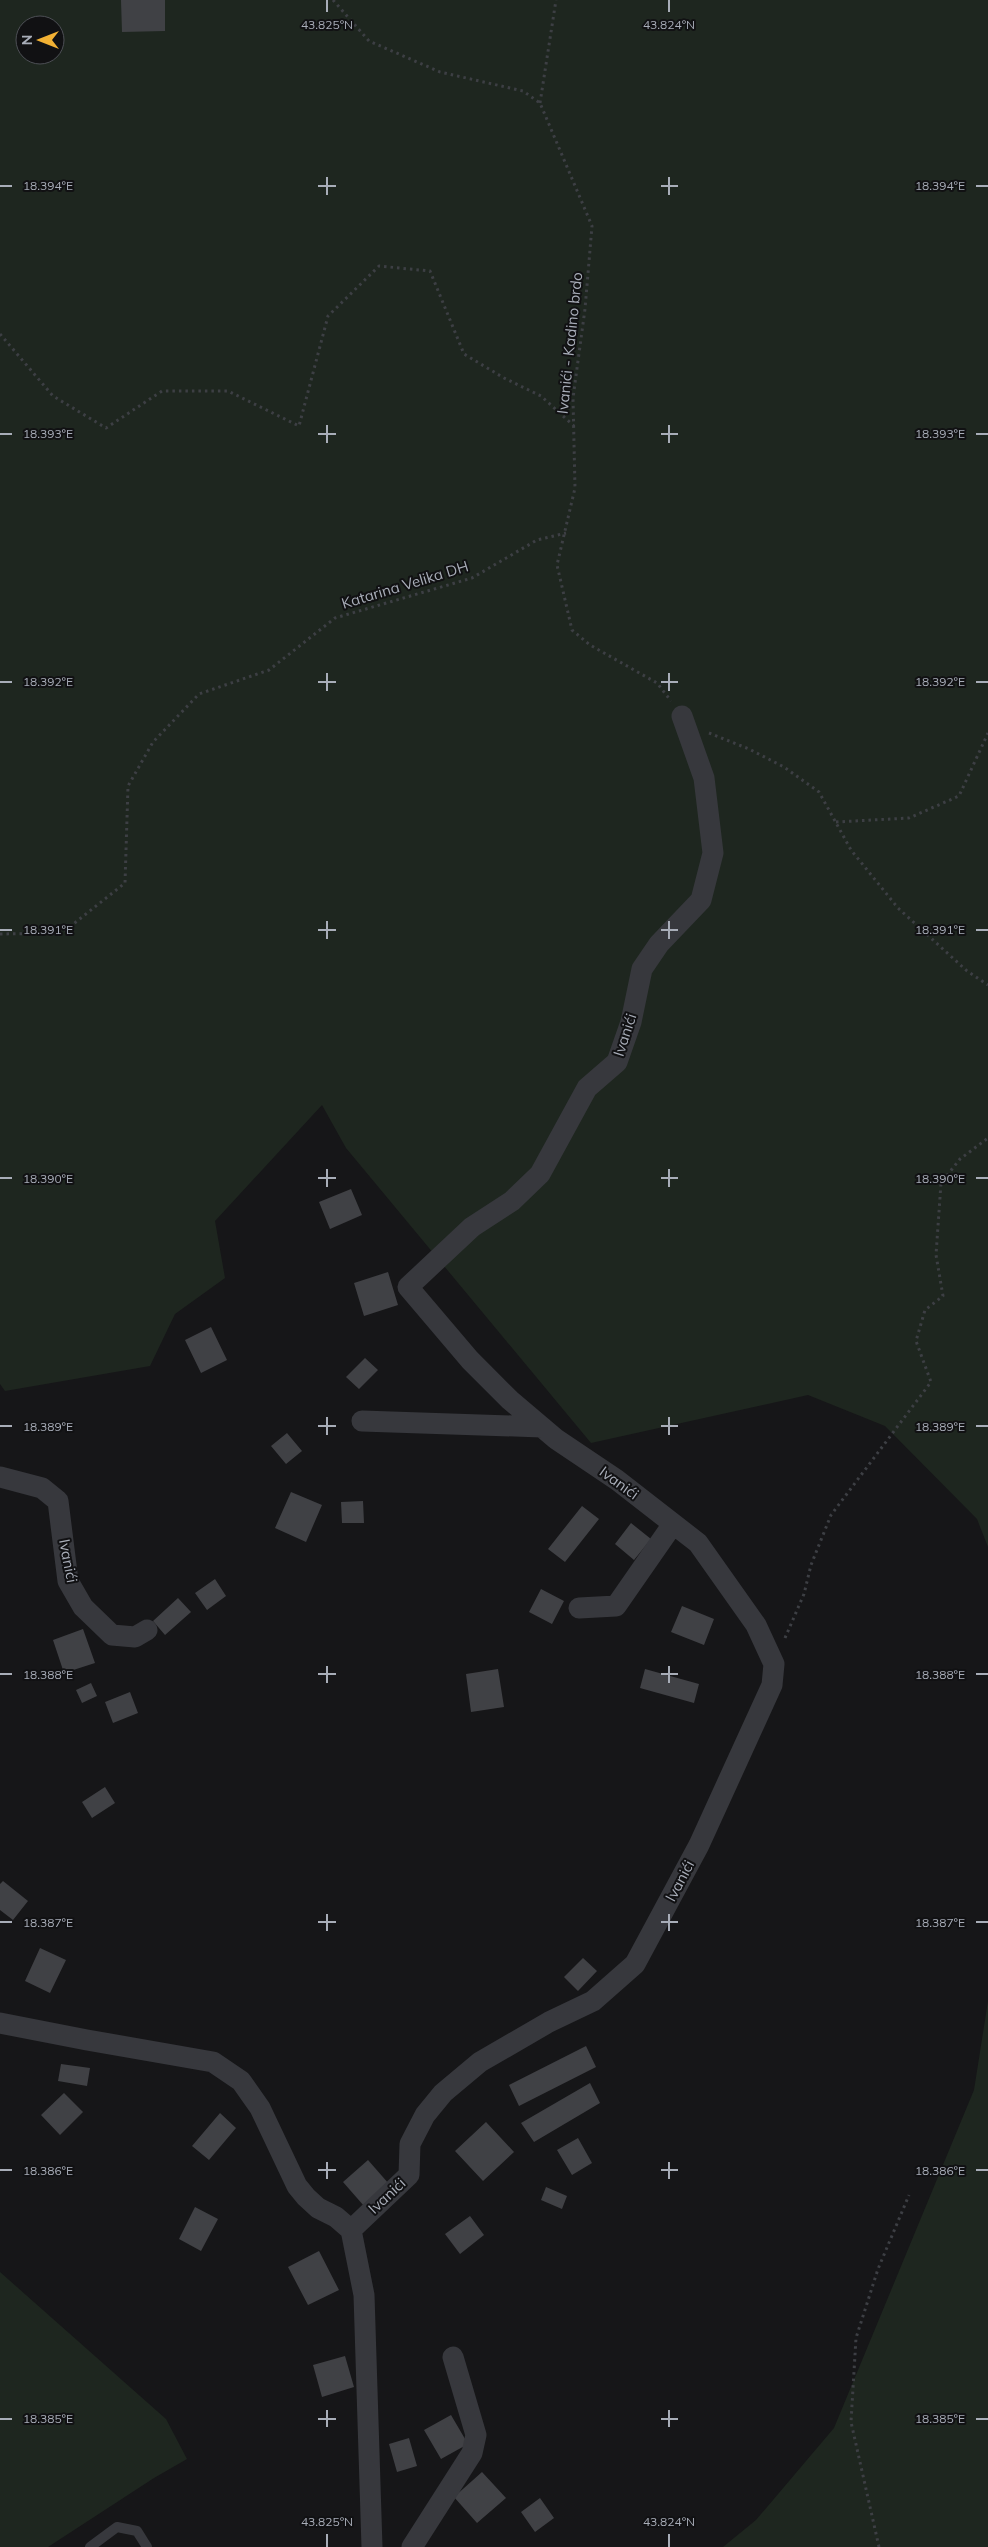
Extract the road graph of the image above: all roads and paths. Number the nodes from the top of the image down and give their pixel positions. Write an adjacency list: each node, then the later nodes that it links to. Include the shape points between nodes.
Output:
1 (333, 0): 3 (path, via 369,41 440,72 524,91)
2 (556, 0): 3 (path)
3 (540, 103): 5 (path, Ivanići - Kadino brdo, via 592,226 573,398)
4 (0, 334): 5 (path, via 53,396 106,428 162,391 228,391 299,426 328,316 379,266 430,271 464,354 541,396)
5 (574, 426): 6 (path, Ivanići - Kadino brdo, via 575,488)
6 (566, 533): 7 (path, Ivanići - Kadino brdo, via 557,565 572,630 590,645 657,683); 10 (path, Katarina Velika DH, via 537,540 472,578 335,618 269,670 199,694 153,742 128,786 125,883 62,933)
7 (682, 716): 9 (path, Ivanići - Kadino brdo, via 706,732 784,767 819,792); 14 (street, Ivanići, via 704,778 713,853 701,900 659,944 642,969 631,1022 617,1062 587,1088 540,1174 512,1201 472,1227 408,1287 470,1360)
8 (988, 733): 9 (path, via 959,796 909,818)
9 (836, 822): 11 (path, Ivanići - Kadino brdo, via 851,850 898,908)
10 (0, 934)
11 (988, 985)
12 (988, 1138): 19 (path, via 960,1159 941,1183 936,1255 943,1296 925,1310 916,1341 931,1382 831,1515 811,1565 804,1594)
13 (362, 1421): 14 (street)
14 (542, 1427): 16 (street, Ivanići)
15 (0, 1477): 18 (street, Ivanići, via 42,1488 58,1501 68,1581 84,1607 112,1635 134,1637)
16 (673, 1524): 17 (street, via 616,1606); 19 (street, Ivanići, via 698,1543 756,1625)
17 (579, 1608)
18 (146, 1630)
19 (774, 1664): 22 (street, Ivanići, via 772,1685 699,1846 635,1964 593,2001 480,2062 443,2092 425,2115 410,2144 409,2175)
20 (0, 2023): 22 (street, via 213,2062 241,2081 260,2108 297,2186 306,2198)
21 (909, 2195): 28 (path, via 878,2269 856,2338 851,2422)
22 (351, 2230): 26 (street, via 364,2296)
23 (453, 2358): 27 (street, via 476,2435 472,2454)
24 (90, 2547): 25 (lane, via 117,2527 137,2531)
25 (147, 2547)
26 (372, 2547)
27 (412, 2547)
28 (879, 2547)

